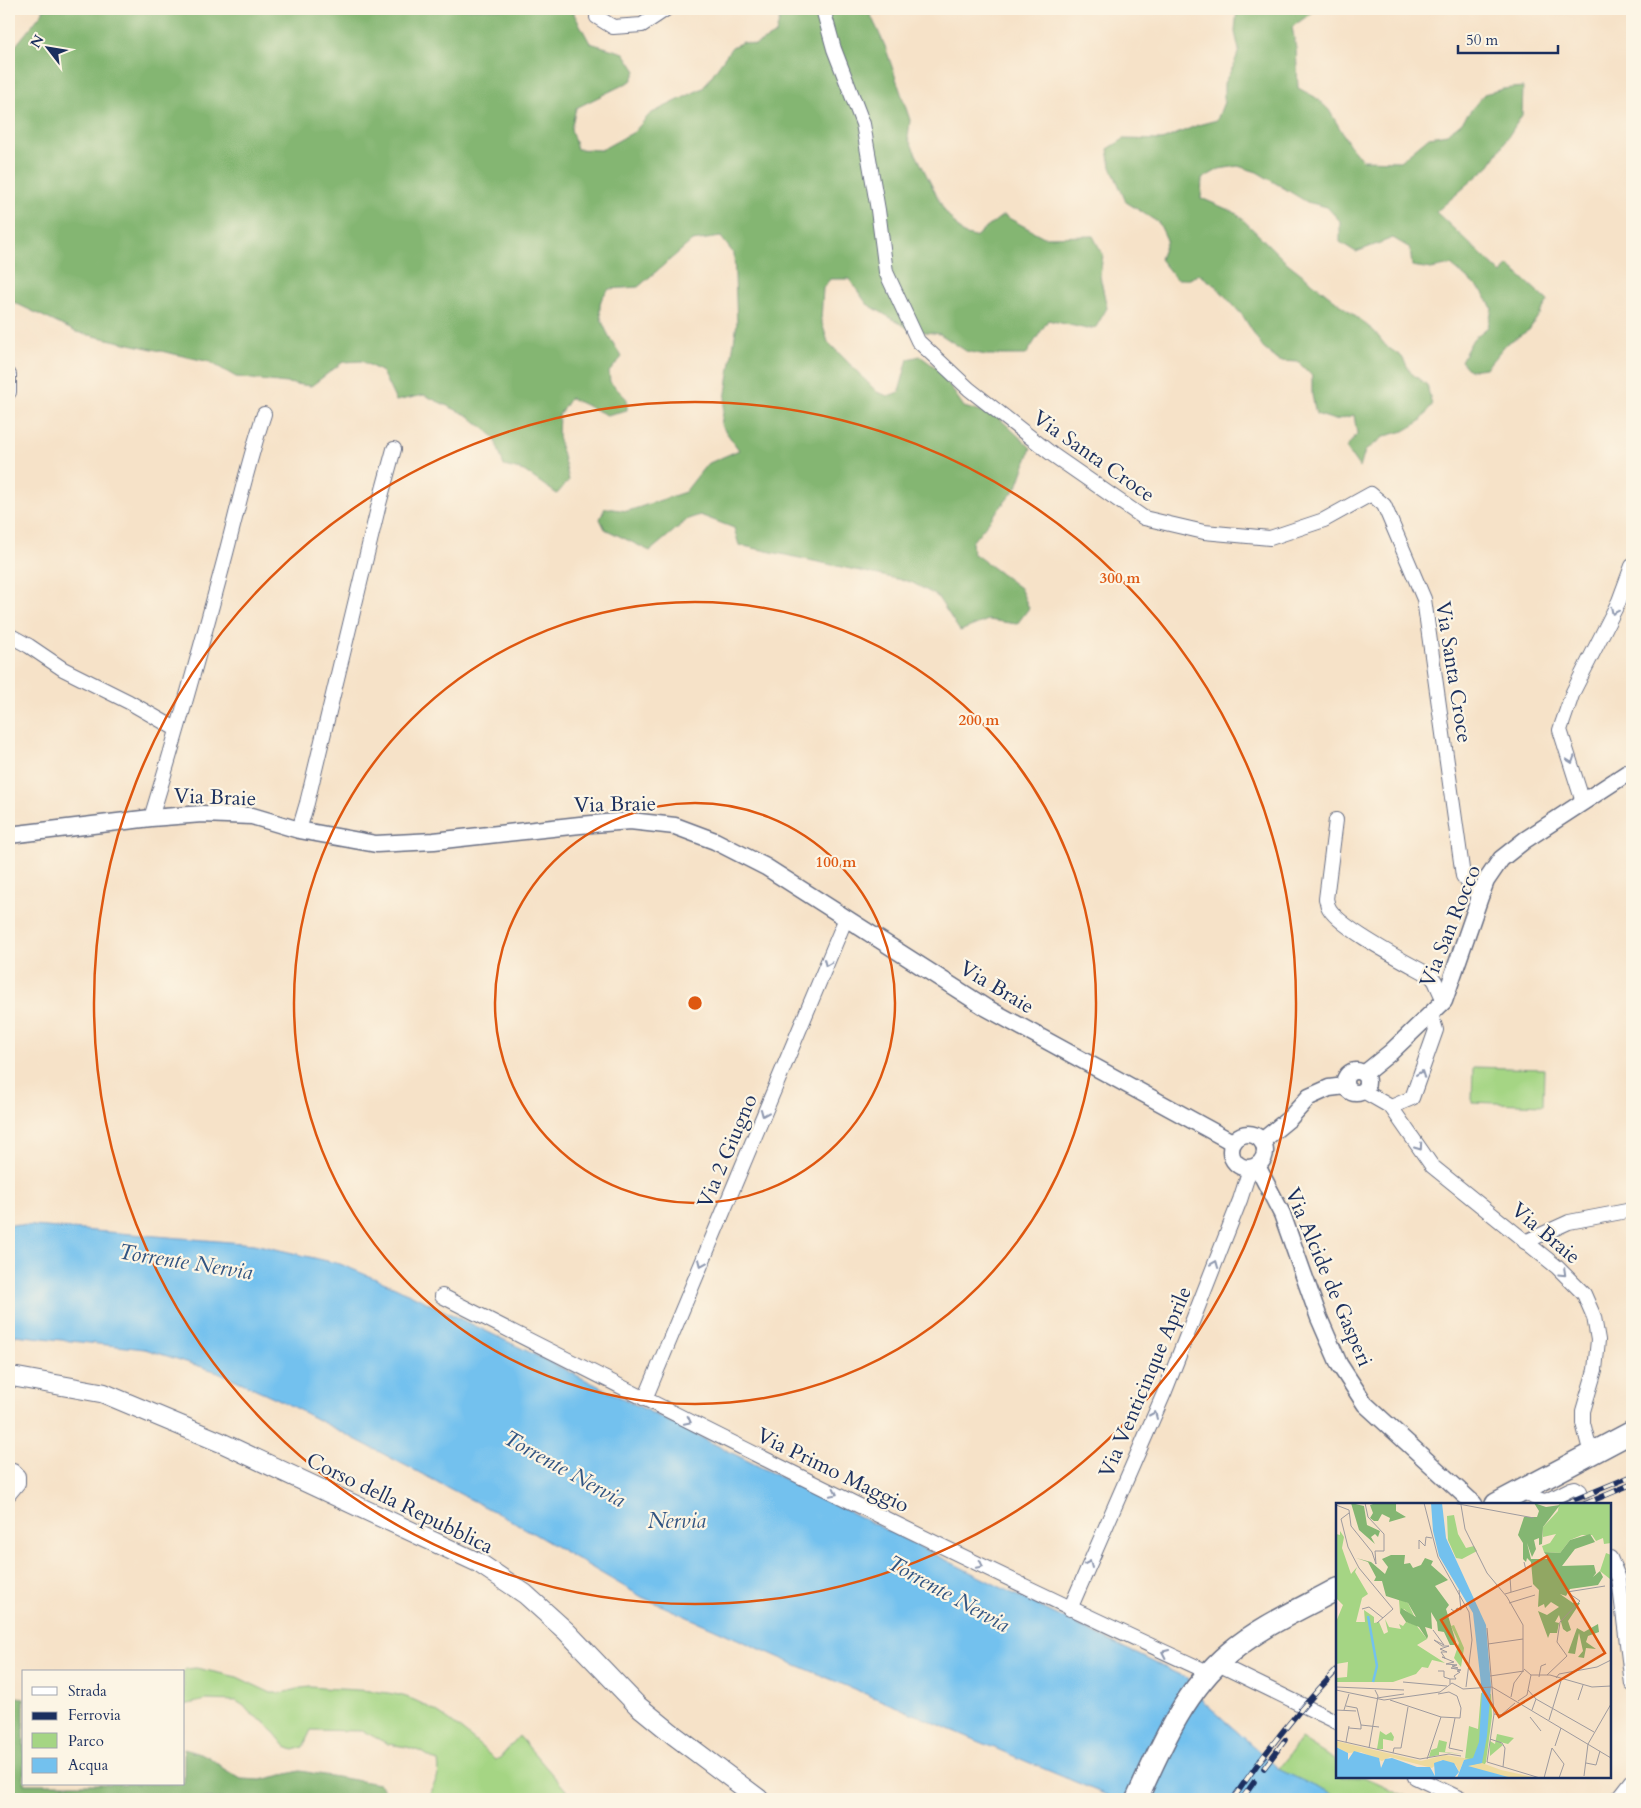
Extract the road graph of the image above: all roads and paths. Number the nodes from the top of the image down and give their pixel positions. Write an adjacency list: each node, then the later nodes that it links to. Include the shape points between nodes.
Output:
1 (598, 9): 2 (street, via 597,18 613,27 642,25)
2 (666, 9)
3 (823, 9): 17 (street, Via Santa Croce, via 834,49 863,124 886,272 918,341 969,389 1053,455 1144,518 1204,532 1270,538 1324,520 1371,494 1384,505 1424,599 1463,876)
4 (9, 375): 5 (street)
5 (9, 392)
6 (264, 414): 10 (street)
7 (394, 449): 15 (street)
8 (1632, 566): 12 (street, one-way to 12, via 1560,730)
9 (9, 635): 10 (street, via 63,669)
10 (176, 729): 13 (street)
11 (1632, 770): 12 (street, Via San Rocco)
12 (1583, 802): 17 (street, Via San Rocco, via 1501,859)
13 (151, 818): 15 (street, Via Braie, via 202,814 252,816); 16 (street, Via Braie)
14 (1336, 820): 19 (street, via 1326,899 1328,908 1370,942 1431,976)
15 (299, 830): 18 (street, Via Braie, via 376,844 630,821 675,826 715,841 766,867)
16 (9, 835)
17 (1480, 897): 19 (street, Via San Rocco)
18 (846, 918): 26 (street, Via Braie, via 985,1007); 32 (street, Via 2 Giugno, one-way to 32)
19 (1444, 1001): 20 (street, Via San Rocco)
20 (1431, 1014): 21 (street, Via San Rocco); 24 (street, one-way to 20, via 1412,1098 1436,1030)
21 (1364, 1074): 22 (street, via 1357,1071 1349,1074); 23 (street, via 1368,1083)
22 (1345, 1086): 23 (street, via 1351,1092); 25 (street, via 1329,1088 1309,1097)
23 (1364, 1091): 24 (street, Via Braie)
24 (1391, 1107): 29 (street, Via Braie, one-way to 29, via 1432,1166)
25 (1262, 1141): 26 (street, via 1247,1133); 27 (street, via 1263,1159)
26 (1232, 1142): 27 (street, via 1233,1161 1240,1167)
27 (1254, 1167): 39 (street, Via Alcide de Gasperi, via 1282,1214 1339,1364 1364,1404); 43 (street, Via Venticinque Aprile, one-way to 27, via 1165,1391)
28 (1632, 1210): 29 (street, via 1569,1222)
29 (1525, 1242): 34 (street, Via Braie, one-way to 34, via 1584,1294 1594,1317 1598,1340 1595,1370 1582,1411)
30 (442, 1296): 32 (street, Via Primo Maggio)
31 (9, 1376): 49 (main road, Corso della Repubblica, via 103,1393 220,1442 479,1563 525,1594 566,1631 637,1705)
32 (645, 1399): 43 (street, Via Primo Maggio, one-way to 43)
33 (1632, 1432): 34 (main road)
34 (1591, 1454): 36 (main road)
35 (9, 1470): 38 (street, via 18,1476 18,1483)
36 (1522, 1490): 37 (street, via 1543,1501 1571,1489); 40 (main road)
37 (1580, 1491)
38 (9, 1494)
39 (1473, 1503)
40 (1498, 1503)
41 (1611, 1560): 45 (street, via 1619,1579)
42 (1336, 1590): 44 (main road, via 1240,1644)
43 (1070, 1609): 44 (street, Via Primo Maggio, one-way to 43)
44 (1211, 1671): 46 (street, Via Primo Maggio); 50 (main road, via 1176,1717)
45 (1632, 1684)
46 (1336, 1722)
47 (1417, 1778): 51 (street)
48 (1632, 1781): 52 (street)
49 (759, 1799)
50 (1137, 1799)
51 (1461, 1799)
52 (1618, 1799)

